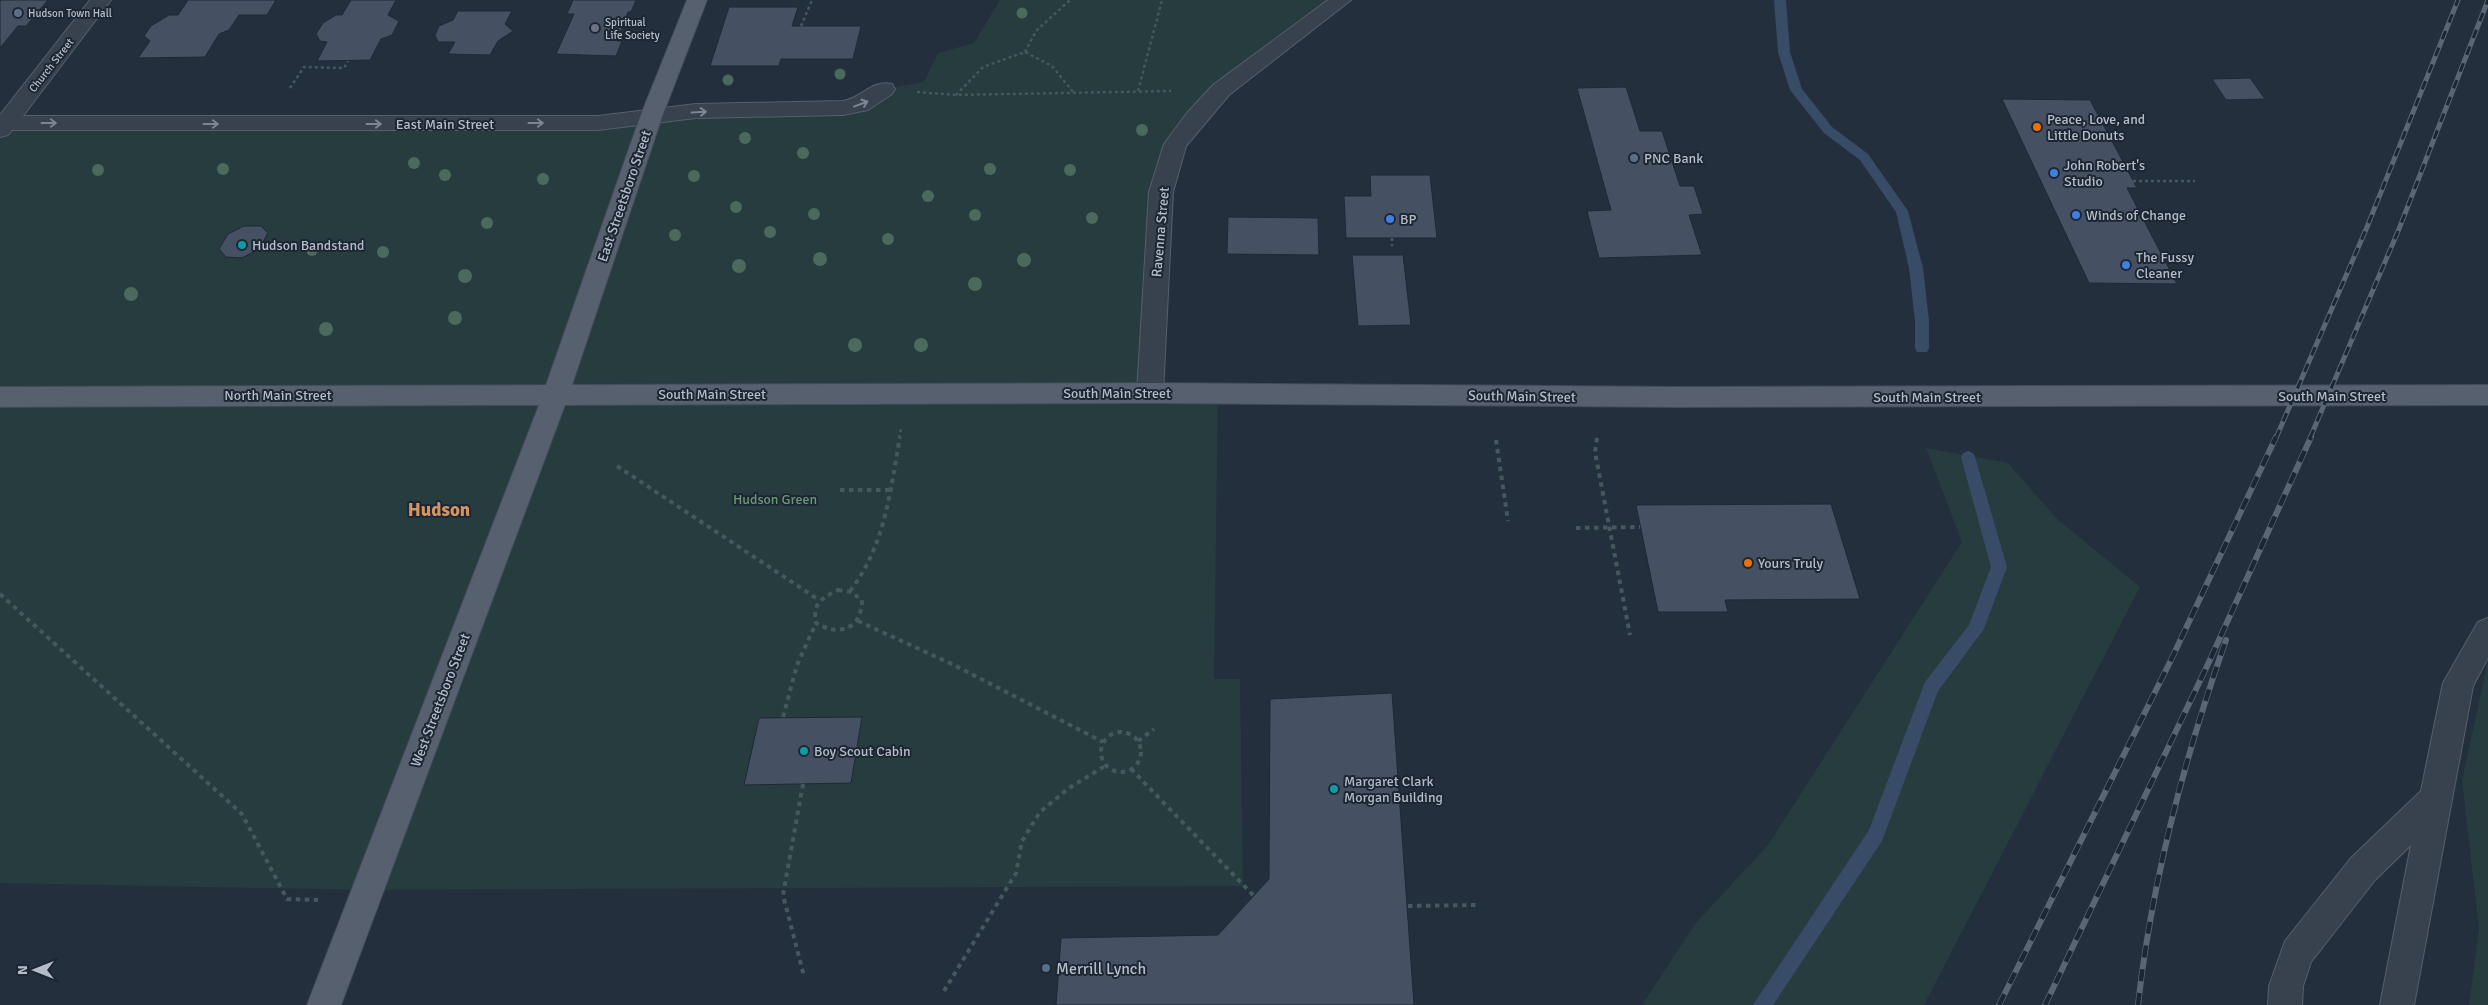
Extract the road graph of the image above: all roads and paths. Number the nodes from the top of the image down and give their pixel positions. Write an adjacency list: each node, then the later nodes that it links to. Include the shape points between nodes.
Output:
1 (101, 0): 17 (street, Church Street)
2 (697, 0): 16 (main road, East Streetsboro Street)
3 (812, 0): 7 (path)
4 (1070, 0): 8 (path, via 1036,31)
5 (1162, 0): 13 (path)
6 (1341, 0): 12 (street, Ravenna Street)
7 (801, 26)
8 (1025, 52): 14 (path, via 1052,66); 15 (path, via 983,67)
9 (348, 61): 10 (path, via 344,68 304,67)
10 (290, 88)
11 (884, 89): 15 (path); 16 (street, East Main Street, one-way to 11, via 696,111 860,106)
12 (1221, 90): 13 (path); 22 (street, Ravenna Street, via 1176,144 1161,192)
13 (1138, 91): 14 (path)
14 (1074, 93): 15 (path)
15 (956, 95)
16 (650, 117): 17 (street, East Main Street, one-way to 16, via 588,123); 24 (main road, East Streetsboro Street)
17 (2, 125)
18 (2134, 181): 19 (path)
19 (2195, 181)
20 (1392, 238): 21 (path)
21 (1392, 246)
22 (1150, 392): 23 (main road, South Main Street); 25 (main road, South Main Street, via 1674,398)
23 (907, 393): 24 (main road, South Main Street); 31 (path)
24 (556, 394): 26 (main road, North Main Street); 52 (main road, West Streetsboro Street)
25 (2488, 395)
26 (0, 397)
27 (1597, 438): 33 (path, via 1595,452)
28 (1496, 440): 32 (path)
29 (617, 466): 38 (path)
30 (840, 490): 31 (path)
31 (890, 490): 36 (path, via 874,553 864,576)
32 (1508, 521)
33 (1610, 527): 34 (path); 35 (path); 42 (path)
34 (1640, 527)
35 (1576, 528)
36 (850, 591): 38 (path, via 838,590); 39 (path, via 862,600 862,614)
37 (0, 594): 52 (path, via 242,814 287,899)
38 (820, 600): 40 (path, via 814,612)
39 (858, 621): 40 (path, via 836,631 828,631); 46 (path, via 954,665)
40 (816, 623): 43 (path, via 797,665)
41 (2488, 631): 50 (street, via 2458,682)
42 (1630, 635)
43 (783, 718)
44 (1154, 729): 45 (path)
45 (1138, 741): 46 (path, via 1121,732); 48 (path, via 1142,753)
46 (1103, 742): 47 (path, via 1100,754)
47 (1105, 766): 48 (path, via 1117,771); 56 (path, via 1069,788 1040,812 1022,841 1016,874)
48 (1130, 769): 51 (path)
49 (803, 784): 55 (path, via 783,895)
50 (2435, 799): 58 (street, via 2363,869 2314,929 2298,953 2286,986); 59 (street)
51 (1254, 896)
52 (363, 902): 57 (main road, West Streetsboro Street)
53 (1476, 905): 54 (path)
54 (1408, 906)
55 (804, 976)
56 (944, 991)
57 (324, 1005)
58 (2285, 1005)
59 (2397, 1005)

